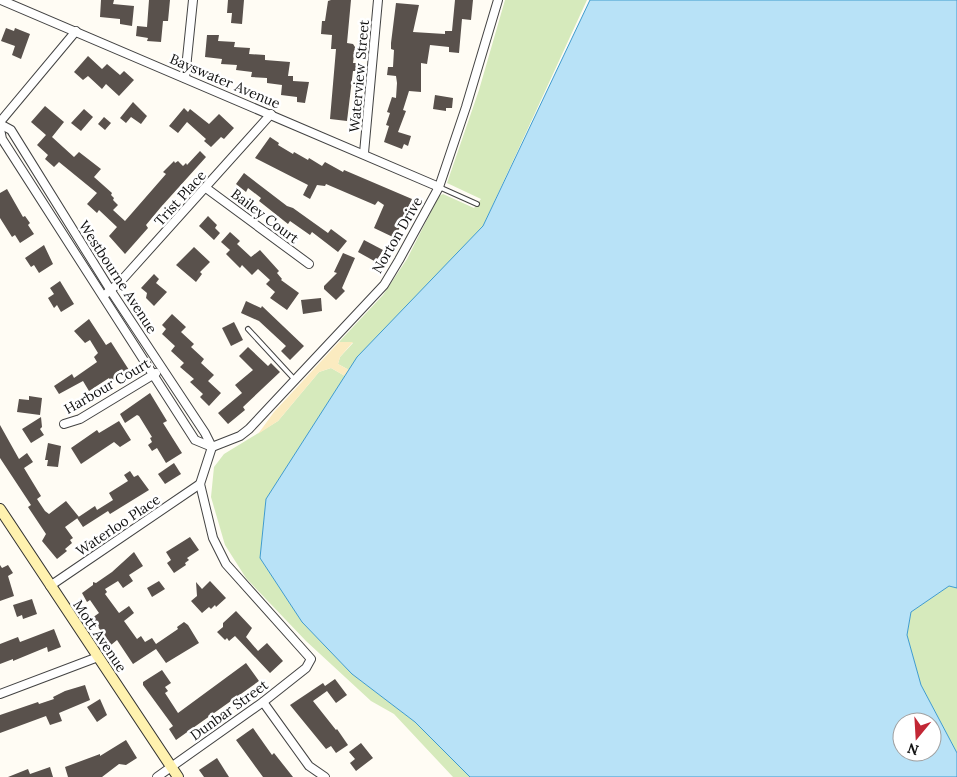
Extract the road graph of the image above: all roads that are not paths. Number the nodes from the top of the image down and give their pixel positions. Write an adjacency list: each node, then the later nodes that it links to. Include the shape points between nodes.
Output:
1 (1, 0): 5 (street, Bayswater Avenue)
2 (192, 0): 7 (street)
3 (378, 0): 11 (street, Waterview Street)
4 (498, 0): 12 (street, Norton Drive)
5 (12, 2): 6 (street, Bayswater Avenue)
6 (76, 31): 7 (street, Bayswater Avenue); 9 (street)
7 (185, 78): 8 (street, Bayswater Avenue)
8 (271, 114): 11 (street, Bayswater Avenue); 13 (street, Trist Place)
9 (0, 123): 16 (street, Westbourne Avenue, via 11,130)
10 (0, 129): 17 (street, Westbourne Avenue, via 2,139)
11 (364, 153): 12 (street, Bayswater Avenue)
12 (439, 187): 14 (lane); 21 (street, Norton Drive, via 384,285)
13 (206, 188): 15 (street, Bailey Court); 16 (street, Trist Place)
14 (478, 204)
15 (309, 264)
16 (111, 290): 17 (street, Trist Place); 19 (street, Westbourne Avenue)
17 (102, 295): 20 (street, Westbourne Avenue)
18 (248, 329): 21 (lane)
19 (162, 369): 20 (street, Harbour Court); 23 (street, Westbourne Avenue)
20 (153, 374): 22 (street, Harbour Court, via 80,419); 23 (street, Westbourne Avenue, via 195,440)
21 (295, 380): 23 (street, Norton Drive, via 240,436)
22 (64, 424)
23 (212, 448): 24 (street)
24 (200, 484): 26 (street, Waterloo Place); 29 (street, Dunbar Street, via 213,538 226,564 311,659 306,668)
25 (0, 510): 26 (street, Mott Avenue)
26 (50, 586): 27 (street, Mott Avenue)
27 (98, 656): 28 (street); 30 (street, Mott Avenue)
28 (0, 694)
29 (263, 702): 30 (street, Dunbar Street); 33 (street, via 309,766)
30 (171, 766): 31 (street, Dunbar Street); 32 (street, Mott Avenue)
31 (157, 777)
32 (178, 777)
33 (325, 777)

